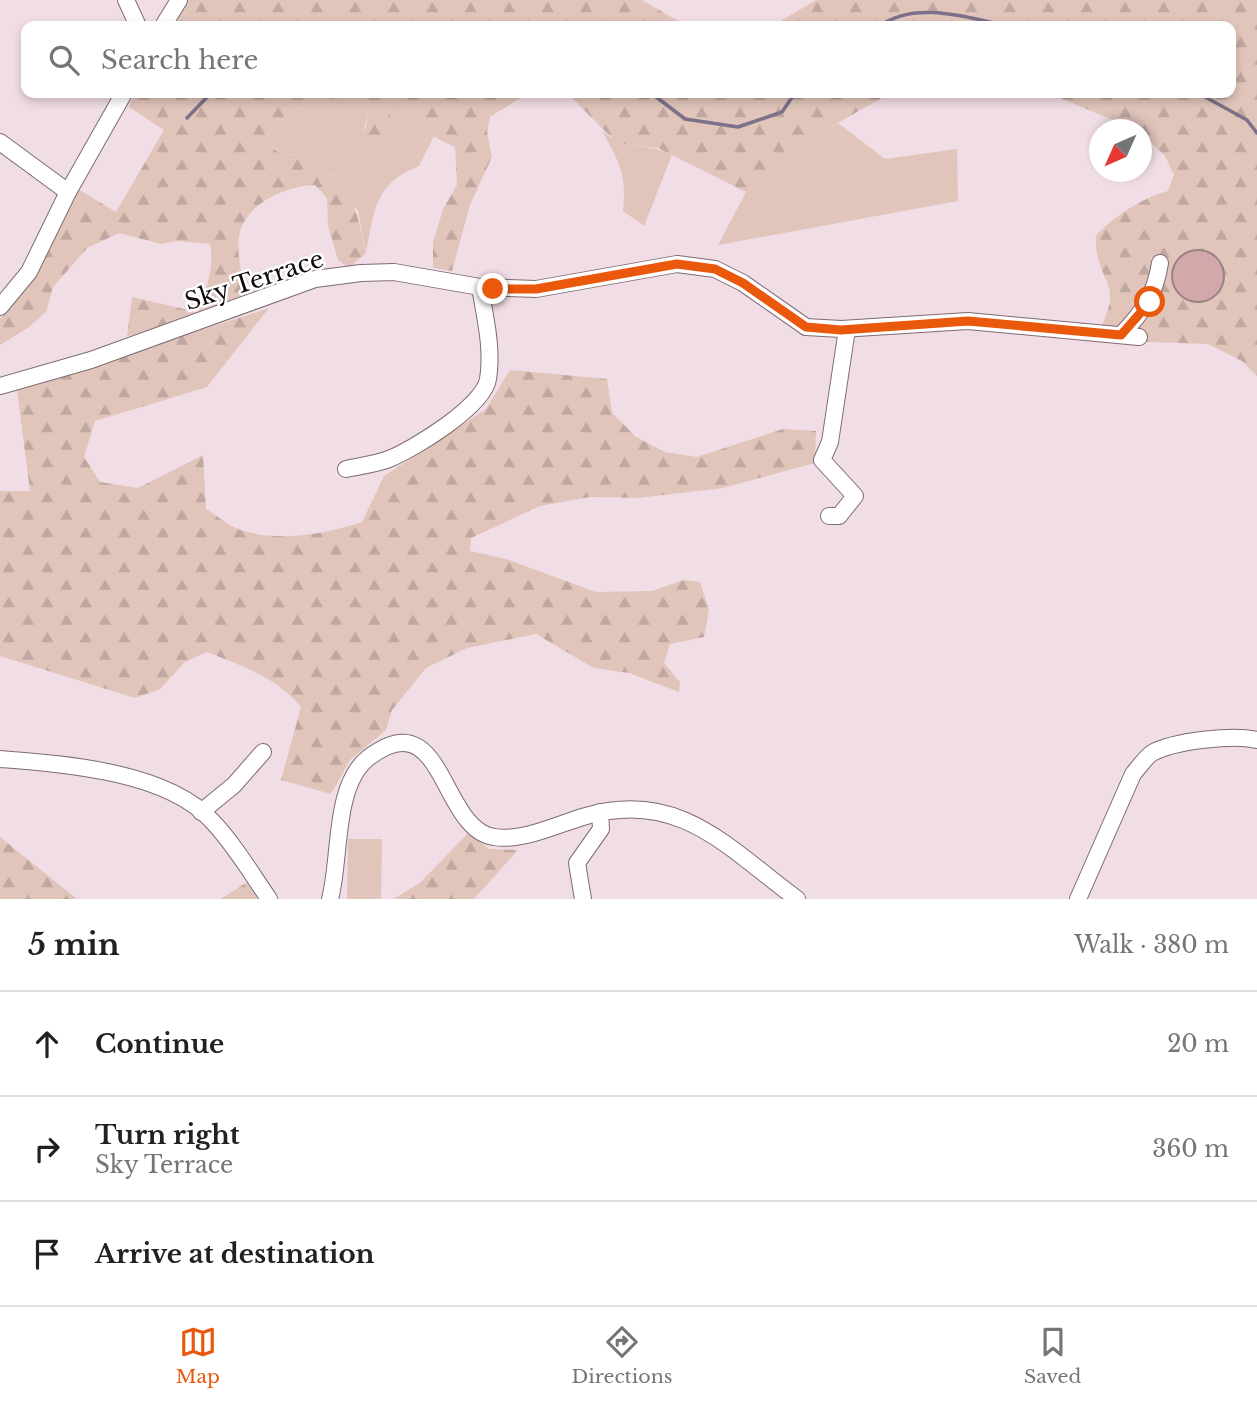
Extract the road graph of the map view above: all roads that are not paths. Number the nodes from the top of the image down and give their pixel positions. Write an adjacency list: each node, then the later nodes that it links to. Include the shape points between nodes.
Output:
1 (126, 0): 3 (street)
2 (179, 0): 4 (street)
3 (136, 21)
4 (166, 21)
5 (121, 98): 7 (street)
6 (0, 142): 7 (street)
7 (68, 192): 10 (street, via 29,272)
8 (1160, 263): 12 (street, via 1154,293)
9 (480, 287): 11 (street, Sky Terrace, via 536,289 677,264 743,283 806,327); 14 (street, Sky Terrace, via 394,272 315,279 91,360); 15 (street, via 488,335 488,380 483,393 434,434 400,453)
10 (0, 307)
11 (847, 329): 12 (street, Sky Terrace, via 968,321); 16 (street, via 830,442 822,460 855,496 839,516)
12 (1121, 335): 13 (street, Sky Terrace)
13 (1139, 337)
14 (0, 386)
15 (346, 469)
16 (829, 516)
17 (1257, 740): 26 (street, via 1245,737 1180,744 1153,752 1133,774)
18 (263, 752): 20 (street, via 234,785)
19 (0, 759): 20 (street, via 107,771 146,782)
20 (201, 812): 22 (street, via 211,819)
21 (600, 812): 23 (street, via 513,838 492,837 464,817 425,752 412,744 400,744 368,758 356,773 343,802); 24 (street, via 601,830 577,863); 25 (street, via 646,808 672,813 694,823)
22 (269, 899)
23 (330, 899)
24 (583, 899)
25 (797, 899)
26 (1078, 899)

